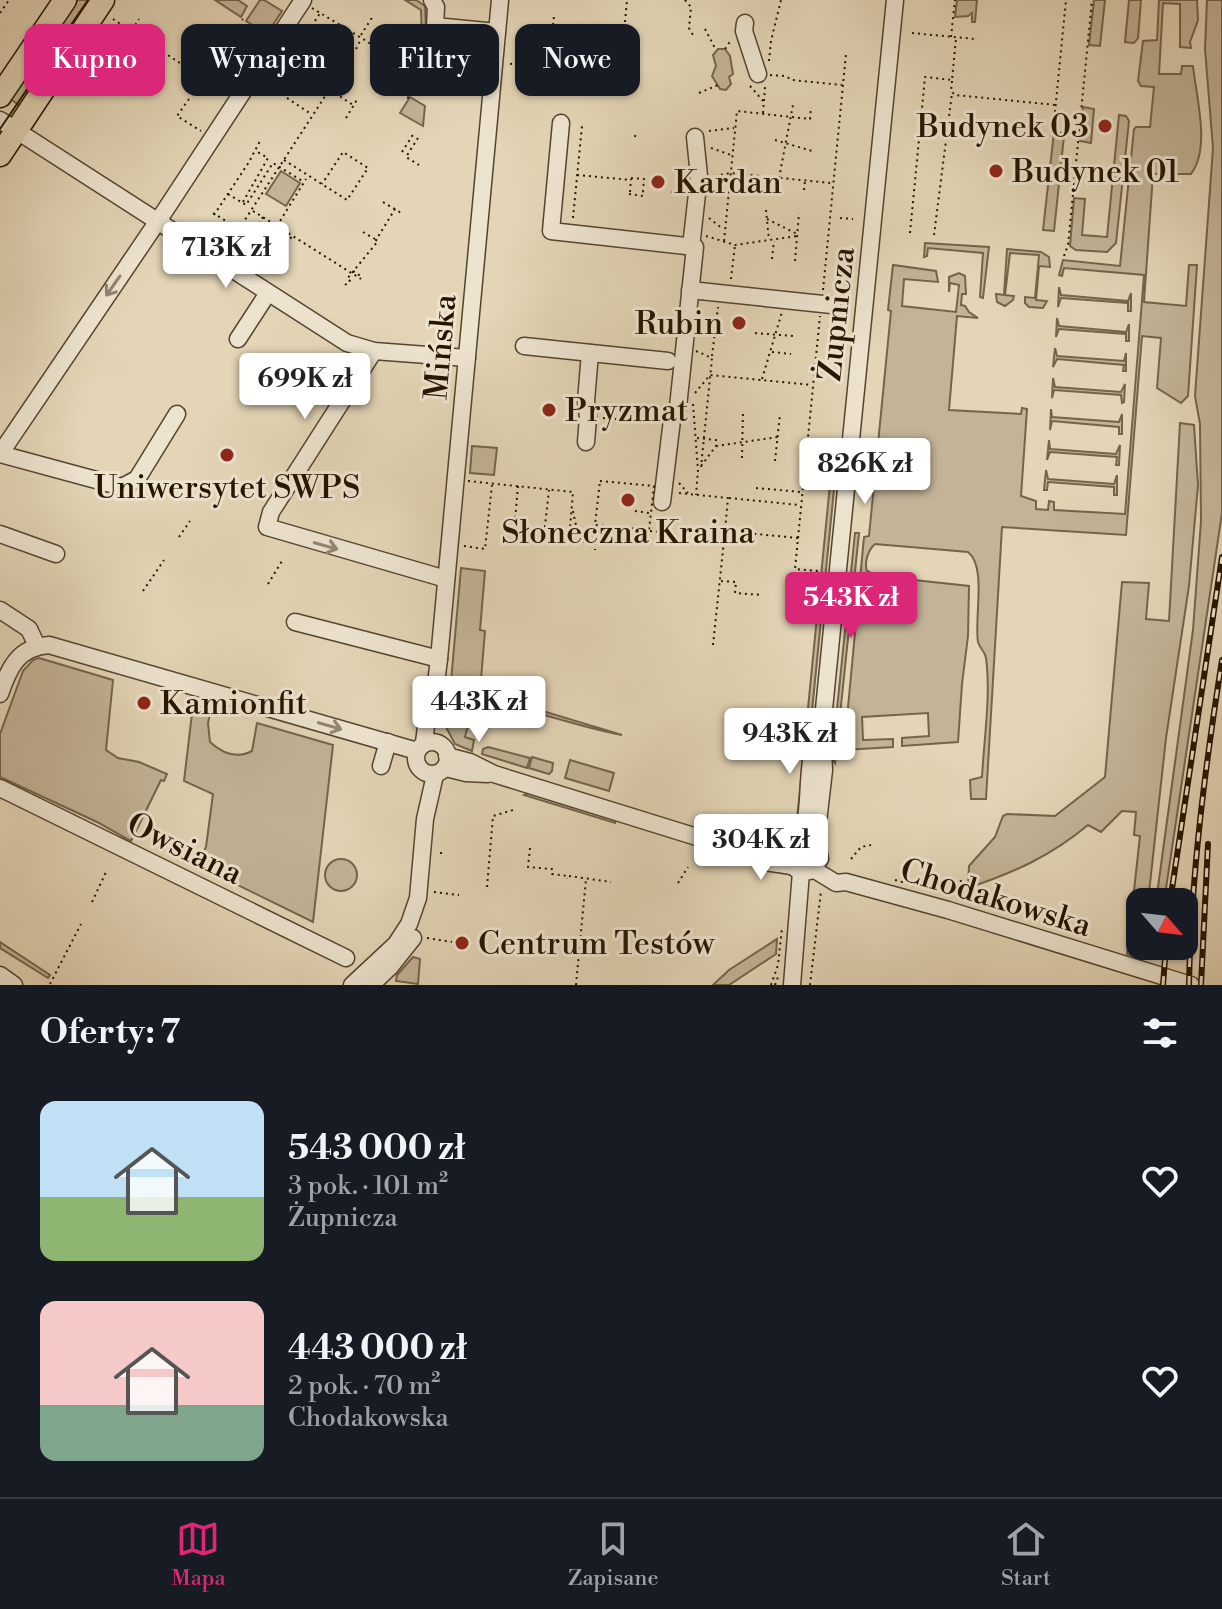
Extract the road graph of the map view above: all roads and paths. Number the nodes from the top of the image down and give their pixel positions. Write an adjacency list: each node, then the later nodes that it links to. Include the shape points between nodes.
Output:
1 (9, 0): 14 (path)
2 (65, 0): 49 (main road)
3 (432, 0): 25 (street)
4 (500, 0): 26 (street, Mińska)
5 (627, 0): 20 (path)
6 (685, 0): 31 (path, via 691,7)
7 (781, 0): 41 (path)
8 (895, 0): 235 (street, Żupnicza, via 822,729 824,770)
9 (955, 0): 32 (path)
10 (1066, 0): 60 (path)
11 (1092, 0): 128 (path)
12 (307, 4): 15 (path); 110 (street)
13 (107, 8): 22 (path); 68 (main road)
14 (0, 13)
15 (320, 13): 19 (path); 24 (path)
16 (373, 16): 33 (path)
17 (554, 16): 27 (path)
18 (139, 19): 23 (path)
19 (315, 21)
20 (625, 22)
21 (745, 23): 41 (street)
22 (124, 24)
23 (136, 24)
24 (338, 24)
25 (435, 24)
26 (498, 24)
27 (553, 24)
28 (705, 29): 38 (path)
29 (912, 33): 32 (path)
30 (354, 34): 33 (path)
31 (693, 35)
32 (951, 37): 34 (path)
33 (361, 38): 36 (path); 37 (path)
34 (956, 38): 35 (path); 43 (path)
35 (975, 39)
36 (370, 43)
37 (356, 49)
38 (716, 50)
39 (509, 64): 40 (path)
40 (515, 64)
41 (763, 74): 46 (path); 63 (path)
42 (941, 79): 43 (path); 44 (path); 115 (path, via 925,77)
43 (952, 80): 48 (path)
44 (940, 84)
45 (718, 85): 47 (path)
46 (844, 85)
47 (699, 93)
48 (952, 93): 60 (path); 119 (path)
49 (0, 96)
50 (324, 96): 64 (path)
51 (340, 96): 58 (path)
52 (404, 96): 56 (path)
53 (491, 96): 152 (street, Mińska)
54 (287, 98): 64 (path)
55 (358, 98): 58 (path)
56 (409, 98)
57 (189, 99): 71 (path, via 177,117)
58 (353, 105): 66 (path)
59 (793, 105): 65 (path)
60 (1056, 105): 62 (path)
61 (811, 107): 65 (path, via 810,119)
62 (1055, 112)
63 (763, 114): 65 (path); 70 (path, via 737,111)
64 (312, 115): 85 (path)
65 (791, 117): 79 (path)
66 (346, 118)
67 (561, 123): 127 (street, via 551,231)
68 (8, 126): 83 (main road); 110 (street)
69 (582, 126): 89 (path)
70 (736, 128): 75 (path); 84 (path)
71 (202, 132)
72 (636, 132): 74 (path)
73 (414, 133): 82 (path)
74 (635, 137)
75 (699, 137): 84 (path); 127 (street)
76 (418, 138): 86 (path, via 406,157)
77 (775, 140): 79 (path)
78 (260, 141): 80 (path)
79 (786, 143): 81 (path); 90 (path)
80 (255, 150): 97 (path); 100 (path, via 268,158)
81 (812, 151)
82 (402, 152)
83 (0, 155)
84 (733, 155): 88 (path)
85 (284, 159): 87 (path); 93 (path)
86 (419, 165)
87 (279, 167): 100 (path, via 273,163 246,205); 102 (path); 111 (path, via 305,181)
88 (728, 174): 90 (path); 126 (path, via 724,241)
89 (577, 175): 91 (path); 112 (path)
90 (779, 178): 92 (path)
91 (631, 179): 91 (path, via 629,195 643,196 644,179)
92 (805, 181): 94 (path); 95 (path)
93 (322, 184): 93 (path, via 347,200 368,168 343,152)
94 (834, 184)
95 (804, 190)
96 (671, 192): 98 (path)
97 (228, 194): 100 (path); 102 (path, via 214,214 239,229)
98 (684, 194)
99 (383, 202): 101 (path)
100 (242, 203)
101 (395, 209): 105 (path); 116 (path)
102 (252, 210): 106 (path)
103 (766, 210): 108 (path)
104 (799, 213): 118 (path)
105 (403, 214)
106 (263, 217): 111 (path); 113 (path)
107 (840, 218): 109 (path)
108 (767, 219): 118 (path); 124 (path)
109 (853, 219)
110 (157, 222): 136 (street); 175 (street, one-way to 175)
111 (277, 226): 117 (path)
112 (572, 226)
113 (256, 229)
114 (363, 232): 123 (path)
115 (910, 233)
116 (379, 234): 121 (path); 123 (path)
117 (292, 235): 125 (path); 131 (path)
118 (797, 235): 120 (path); 122 (path); 130 (path)
119 (934, 235)
120 (803, 236)
121 (386, 239)
122 (774, 239): 124 (path); 129 (path)
123 (376, 240): 131 (path)
124 (769, 240): 126 (path)
125 (283, 244)
126 (735, 245): 133 (path)
127 (691, 247): 135 (street)
128 (1064, 256)
129 (772, 259)
130 (795, 261)
131 (351, 271): 132 (path); 134 (path)
132 (362, 278)
133 (731, 280)
134 (345, 285)
135 (690, 290): 137 (street); 163 (street)
136 (268, 293): 145 (street); 148 (street, via 347,343)
137 (719, 293): 138 (street); 140 (path)
138 (785, 300): 139 (street); 143 (path)
139 (832, 305)
140 (716, 322): 141 (path); 153 (path)
141 (692, 324)
142 (755, 333): 143 (path)
143 (775, 335): 144 (path); 149 (path)
144 (793, 336)
145 (238, 339)
146 (524, 346): 150 (street)
147 (690, 348): 153 (path)
148 (374, 351): 152 (street); 214 (street, one-way to 214, via 266,524 272,531)
149 (770, 352): 151 (path); 156 (path)
150 (590, 353): 154 (street); 166 (street)
151 (791, 354)
152 (467, 358): 214 (street, Mińska)
153 (712, 358): 155 (path)
154 (668, 361)
155 (710, 375): 156 (path); 161 (path); 171 (path)
156 (762, 380): 157 (path)
157 (783, 382): 159 (path); 160 (path)
158 (691, 385): 161 (path)
159 (813, 385)
160 (782, 390)
161 (692, 396): 170 (path)
162 (743, 410): 173 (path)
163 (675, 412): 166 (path, via 665,422); 193 (street)
164 (177, 414): 175 (street, via 129,485 110,485)
165 (780, 414): 167 (path)
166 (588, 417): 172 (street)
167 (778, 428): 168 (path); 169 (path)
168 (784, 429)
169 (778, 437): 173 (path); 177 (path)
170 (696, 438): 171 (path); 178 (path)
171 (704, 439): 174 (path, via 716,440); 178 (path)
172 (586, 442)
173 (742, 442): 174 (path); 176 (path)
174 (716, 446): 178 (path)
175 (0, 454)
176 (742, 458)
177 (775, 461)
178 (700, 469): 191 (path)
179 (467, 481): 181 (path)
180 (614, 482): 182 (path); 188 (path); 196 (path, via 600,481)
181 (493, 483): 184 (path); 207 (path, via 485,549)
182 (629, 484): 183 (path); 187 (path)
183 (642, 485): 189 (path); 193 (path, via 654,486)
184 (518, 486): 186 (path); 186 (path, via 514,532 526,534 544,535)
185 (756, 488): 190 (path)
186 (549, 489): 195 (path, via 573,492)
187 (629, 489)
188 (614, 490)
189 (642, 490)
190 (802, 492)
191 (696, 495): 192 (path); 193 (path)
192 (728, 498): 194 (path); 201 (path)
193 (659, 502): 197 (path); 200 (path)
194 (801, 505)
195 (572, 508): 205 (path); 206 (path)
196 (596, 511): 198 (path); 200 (path, via 595,525)
197 (635, 511)
198 (604, 512)
199 (190, 521): 204 (path)
200 (649, 530): 202 (path)
201 (725, 531): 213 (path, via 798,538 795,569); 215 (path)
202 (661, 532)
203 (0, 534): 210 (street)
204 (179, 537)
205 (572, 541): 206 (path); 208 (path)
206 (580, 541): 209 (path, via 595,543)
207 (460, 546)
208 (571, 548)
209 (595, 550)
210 (56, 554)
211 (164, 560): 217 (path)
212 (282, 561): 216 (path)
213 (818, 571)
214 (446, 579): 223 (street, Mińska)
215 (720, 580): 218 (path, via 736,582 735,593); 221 (path)
216 (268, 584)
217 (143, 591)
218 (762, 595)
219 (0, 610): 222 (street, via 29,629)
220 (295, 622): 223 (street)
221 (713, 645)
222 (37, 646): 224 (street, via 13,663); 225 (street, one-way to 225, via 94,657)
223 (439, 659): 226 (street, Mińska)
224 (0, 694)
225 (388, 742): 226 (street); 227 (street)
226 (426, 745): 228 (street); 228 (street, via 417,761)
227 (381, 766)
228 (438, 767): 235 (street, Chodakowska, via 470,762 765,862); 246 (street, via 421,798)
229 (0, 788): 253 (street, Owsiana)
230 (513, 810): 244 (path, via 493,816)
231 (871, 845): 236 (path, via 861,847)
232 (530, 848): 239 (path, via 528,867)
233 (440, 853): 234 (path)
234 (446, 853)
235 (805, 859): 250 (street, Żupnicza); 263 (street, Chodakowska, via 846,882)
236 (851, 859)
237 (688, 867): 243 (path)
238 (107, 870): 248 (path)
239 (586, 879): 242 (path); 259 (path)
240 (895, 880): 241 (path, via 916,886)
241 (962, 881)
242 (611, 882)
243 (678, 883)
244 (487, 887)
245 (821, 888): 262 (path)
246 (425, 895): 247 (path); 257 (street, via 396,944); 258 (street, via 415,936)
247 (459, 895)
248 (92, 902)
249 (81, 924): 255 (path)
250 (790, 927): 260 (path); 261 (street, Żupnicza)
251 (426, 938): 252 (path)
252 (452, 942)
253 (346, 958)
254 (0, 975): 256 (street)
255 (50, 984)
256 (14, 985)
257 (352, 985)
258 (371, 985)
259 (576, 985)
260 (771, 985)
261 (792, 985)
262 (810, 985)
263 (1191, 985)

